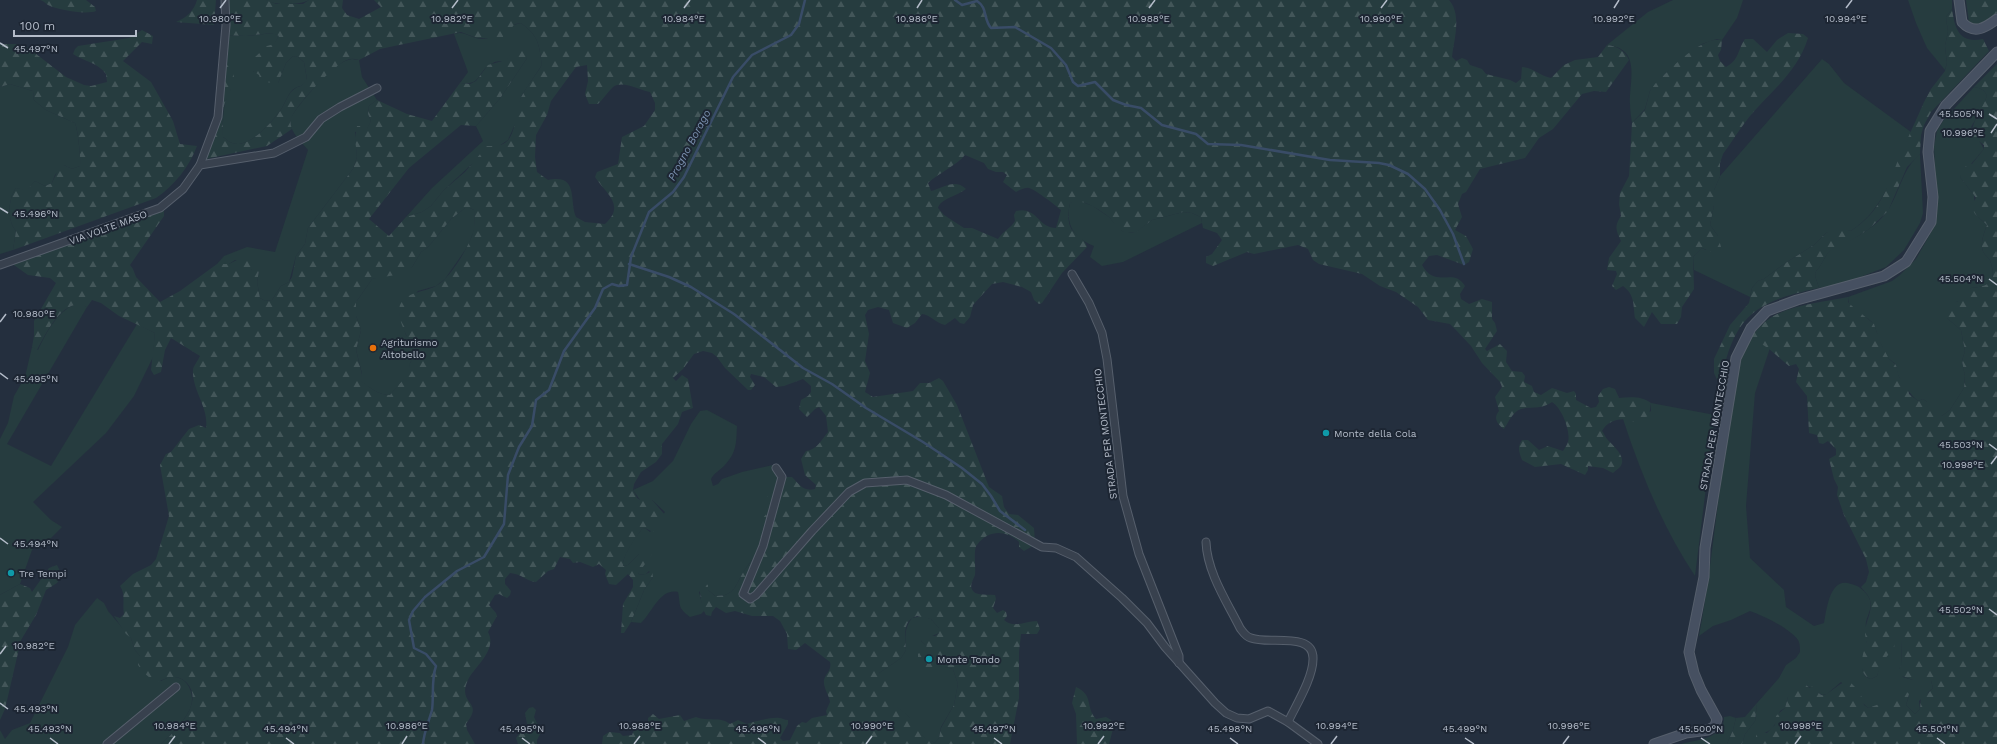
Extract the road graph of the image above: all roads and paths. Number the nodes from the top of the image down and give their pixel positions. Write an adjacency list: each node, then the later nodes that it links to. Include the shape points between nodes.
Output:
1 (225, 0): 6 (street, VIA VOLTE MASO, via 226,25 218,117)
2 (1959, 0): 3 (street, via 1962,22 1973,30 1982,30)
3 (1997, 19)
4 (1997, 52): 16 (street, STRADA PER MONTECCHIO, via 1946,105 1930,131 1928,152 1933,197 1931,222 1906,262 1884,276 1767,311 1751,328 1736,358 1705,548 1704,577 1689,652 1701,690 1717,719 1715,726 1708,730 1686,732)
5 (377, 88): 6 (street, via 340,106 321,119 306,137 274,153)
6 (200, 165): 7 (street, VIA VOLTE MASO, via 183,189 160,208)
7 (0, 265)
8 (1072, 274): 11 (street, STRADA PER MONTECCHIO, via 1089,303 1102,333 1123,496 1139,554 1179,656)
9 (776, 468): 11 (street, STRADA PER MONTECCHIO, via 782,477 764,546 743,594 750,599 756,596 849,492 865,483 907,480 946,495 1042,547 1056,548 1076,557 1147,623)
10 (1206, 542): 13 (street, via 1206,556 1240,628 1246,635 1261,641 1305,643 1311,648 1314,659 1310,676)
11 (1179, 663): 13 (street, STRADA PER MONTECCHIO, via 1226,713 1237,718 1249,719 1268,711)
12 (176, 687): 14 (street)
13 (1288, 722): 15 (street, STRADA PER MONTECCHIO)
14 (107, 744)
15 (1318, 744)
16 (1654, 744)

